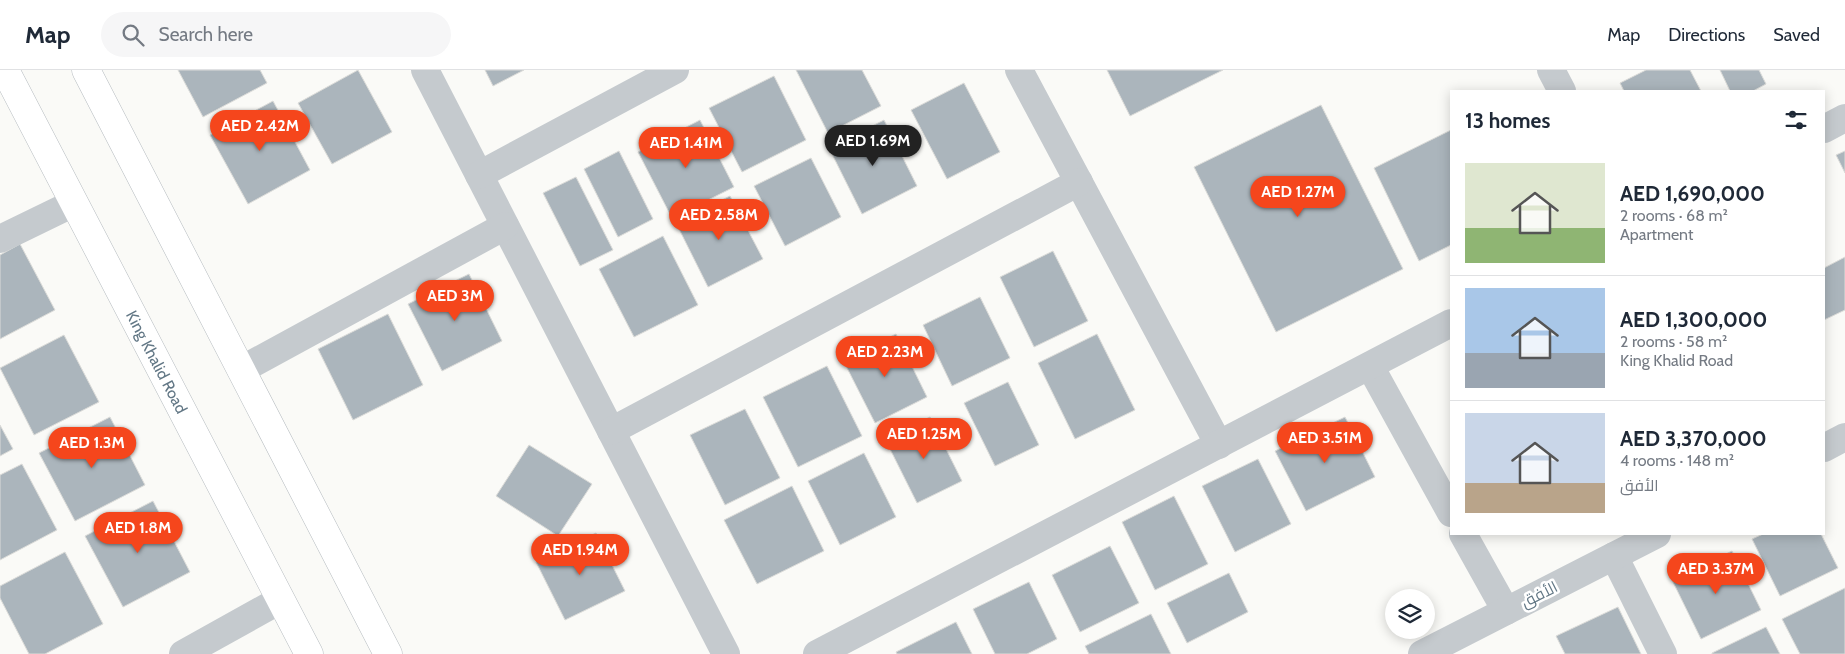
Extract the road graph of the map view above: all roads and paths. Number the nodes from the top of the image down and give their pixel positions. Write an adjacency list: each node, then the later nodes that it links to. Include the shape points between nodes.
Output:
1 (6, 70): 12 (main road, King Khalid Road)
2 (86, 70): 17 (main road)
3 (425, 70): 10 (street)
4 (675, 70): 10 (street)
5 (1019, 70): 11 (street)
6 (1552, 70): 7 (street)
7 (1562, 90)
8 (1845, 118): 9 (street)
9 (1825, 128)
10 (479, 175): 13 (street)
11 (1079, 182): 18 (street); 19 (street)
12 (74, 203): 14 (street); 24 (main road, King Khalid Road)
13 (505, 226): 17 (street); 18 (street)
14 (0, 239)
15 (1450, 324): 16 (street)
16 (1370, 366): 19 (street); 20 (street)
17 (241, 370): 28 (main road)
18 (611, 431): 29 (street)
19 (1219, 445): 30 (street)
20 (1450, 510)
21 (1464, 535): 25 (street)
22 (1655, 535): 23 (street, الأفق)
23 (1614, 556): 25 (street, الأفق); 32 (street)
24 (280, 600): 26 (street); 27 (main road, King Khalid Road)
25 (1506, 611): 31 (street, الأفق)
26 (183, 654)
27 (309, 654)
28 (388, 654)
29 (726, 654)
30 (817, 654)
31 (1422, 654)
32 (1663, 654)

